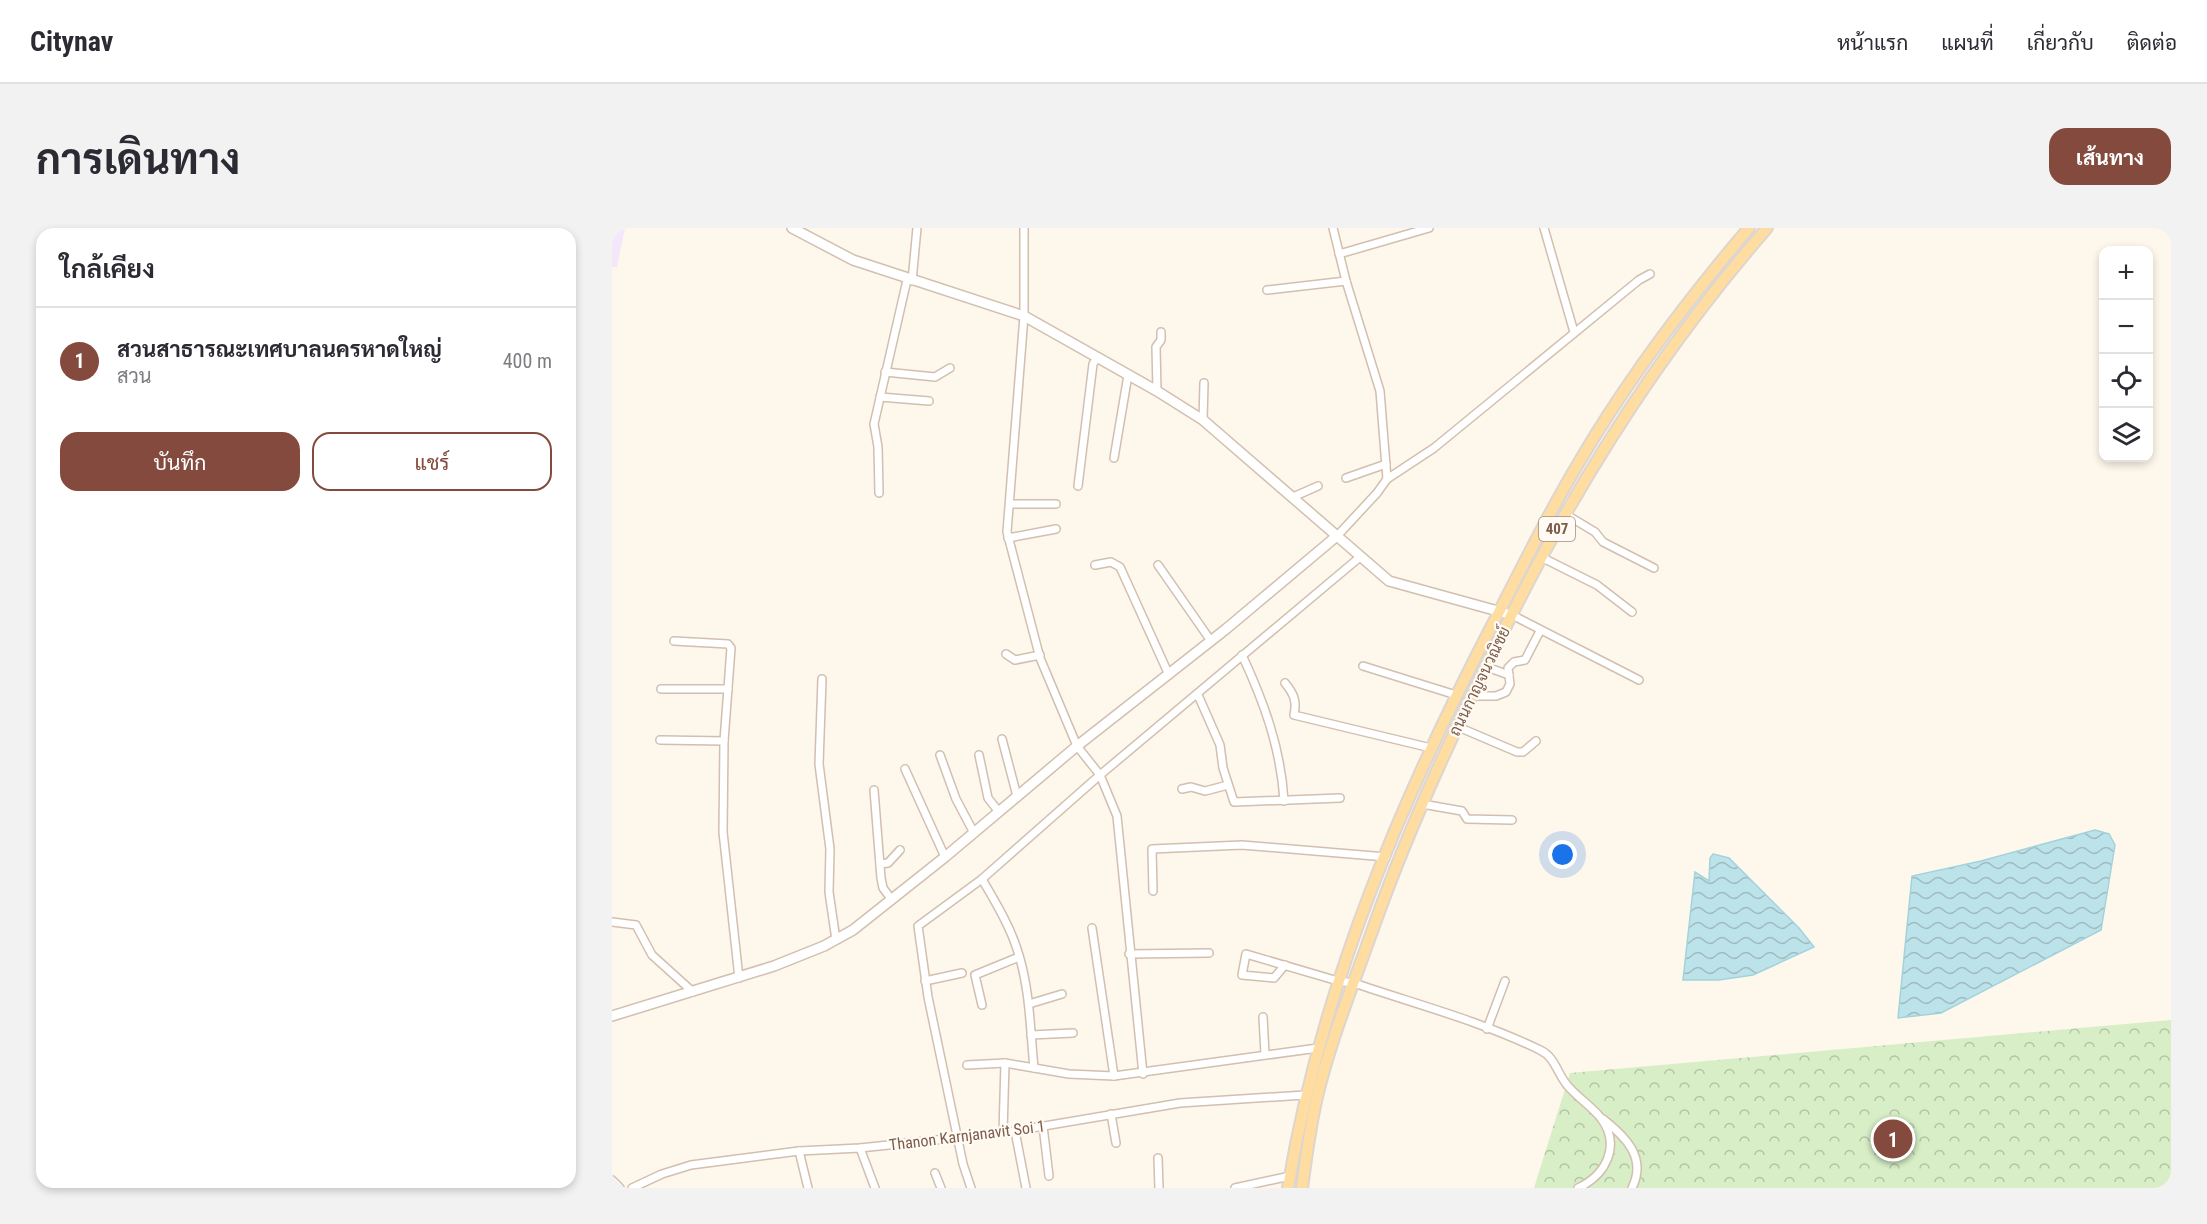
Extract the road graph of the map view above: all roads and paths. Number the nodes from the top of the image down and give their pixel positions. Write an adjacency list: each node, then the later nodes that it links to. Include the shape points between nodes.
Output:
1 (792, 228): 9 (street)
2 (917, 228): 12 (street)
3 (1024, 228): 15 (street)
4 (1333, 228): 10 (street)
5 (1429, 228): 10 (street)
6 (1544, 228): 17 (street)
7 (1749, 228): 46 (main road, ถนนกาญจนวณิชย์ / 407, via 1665,333 1620,398 1556,503)
8 (1767, 228): 37 (main road, ถนนกาญจนวณิชย์ / 407, via 1732,268 1639,393)
9 (804, 232): 12 (street, via 853,260)
10 (1339, 254): 13 (street)
11 (1650, 274): 17 (street)
12 (909, 280): 15 (street); 20 (street)
13 (1346, 281): 14 (street); 28 (street, via 1380,391)
14 (1267, 290)
15 (1024, 316): 18 (street); 35 (street)
16 (1161, 332): 23 (street, via 1156,347)
17 (1574, 332): 30 (street, via 1434,448)
18 (1097, 358): 21 (street); 31 (street, via 1093,364)
19 (950, 368): 20 (street, via 935,377)
20 (885, 372): 24 (street)
21 (1128, 375): 23 (street); 27 (street)
22 (1204, 383): 26 (street)
23 (1157, 391): 26 (street)
24 (880, 398): 25 (street); 33 (street, via 874,424)
25 (929, 401)
26 (1203, 420): 34 (street)
27 (1114, 458)
28 (1386, 464): 29 (street); 30 (street)
29 (1346, 478)
30 (1387, 479): 39 (street)
31 (1078, 486)
32 (1318, 486): 34 (street)
33 (879, 493)
34 (1293, 497): 39 (street)
35 (1010, 504): 36 (street); 40 (street)
36 (1056, 504)
37 (1565, 514): 42 (main road, ถนนกาญจนวณิชย์ / 407); 45 (street, via 1595,532 1603,542)
38 (1056, 529): 40 (street)
39 (1338, 535): 41 (street); 51 (street)
40 (1008, 538): 53 (street)
41 (1360, 556): 46 (street, via 1398,585); 54 (street)
42 (1541, 557): 47 (street, via 1597,585); 48 (main road, ถนนกาญจนวณิชย์ / 407)
43 (1095, 565): 57 (street, via 1111,562 1120,567)
44 (1158, 565): 51 (street)
45 (1654, 568)
46 (1499, 612): 48 (street); 65 (main road, ถนนกาญจนวณิชย์ / 407)
47 (1632, 612)
48 (1512, 615): 49 (street); 56 (main road, ถนนกาญจนวณิชย์ / 407)
49 (1540, 631): 58 (street, via 1525,660 1509,666); 60 (street)
50 (674, 641): 63 (street, via 728,644)
51 (1211, 641): 57 (street)
52 (1006, 654): 53 (street, via 1015,660)
53 (1040, 655): 72 (street)
54 (1242, 655): 64 (street); 83 (street, via 1262,697 1281,763)
55 (1364, 666): 65 (street)
56 (1484, 666): 58 (street); 66 (main road, ถนนกาญจนวณิชย์ / 407)
57 (1169, 675): 72 (street)
58 (1509, 675): 66 (street, via 1510,686 1504,693)
59 (822, 679): 97 (street, via 819,764)
60 (1639, 680)
61 (1285, 683): 73 (street, via 1297,703 1294,715)
62 (661, 689): 63 (street)
63 (728, 689): 70 (street)
64 (1198, 695): 77 (street); 78 (street, via 1220,745)
65 (1456, 695): 73 (main road, ถนนกาญจนวณิชย์ / 407)
66 (1470, 696): 67 (main road, ถนนกาญจนวณิชย์ / 407)
67 (1456, 726): 71 (street, via 1519,753); 84 (main road, ถนนกาญจนวณิชย์ / 407)
68 (1002, 739): 81 (street)
69 (660, 740): 70 (street)
70 (724, 741): 103 (street, via 723,832)
71 (1536, 741)
72 (1077, 746): 77 (street); 81 (street)
73 (1431, 748): 90 (main road, ถนนกาญจนวณิชย์ / 407)
74 (940, 755): 87 (street)
75 (979, 755): 85 (street, via 988,798)
76 (905, 769): 89 (street)
77 (1100, 775): 92 (street); 99 (street, via 1119,828)
78 (1228, 785): 79 (street, via 1205,791); 83 (street, via 1235,802)
79 (1182, 789)
80 (874, 790): 91 (street)
81 (1017, 796): 85 (street)
82 (1340, 798): 83 (street)
83 (1284, 801)
84 (1422, 804): 86 (street, via 1462,811 1467,819); 107 (main road, ถนนกาญจนวณิชย์ / 407)
85 (999, 812): 87 (street)
86 (1512, 820)
87 (974, 833): 89 (street)
88 (900, 850): 91 (street, via 889,862)
89 (945, 857): 94 (street)
90 (1386, 857): 93 (street, via 1242,845 1152,849); 105 (main road, ถนนกาญจนวณิชย์)
91 (880, 864): 94 (street, via 883,888)
92 (982, 879): 100 (street, via 1007,924); 104 (street, via 918,926)
93 (1153, 891)
94 (892, 900): 97 (street)
95 (612, 922): 108 (street, via 636,925 652,955)
96 (1092, 928): 123 (street)
97 (836, 940): 103 (street)
98 (1209, 953): 99 (street)
99 (1129, 954): 122 (street)
100 (1019, 957): 110 (street); 111 (street, via 975,975)
101 (1285, 965): 101 (street, via 1246,954 1242,975 1274,978); 105 (street)
102 (962, 973): 104 (street)
103 (739, 978): 108 (street)
104 (925, 981): 130 (street)
105 (1338, 981): 107 (street); 117 (main road, ถนนกาญจนวณิชย์)
106 (1505, 981): 114 (street)
107 (1354, 983): 114 (street); 149 (main road, ถนนกาญจนวณิชย์, via 1317,1096)
108 (693, 992): 112 (street)
109 (1062, 994): 110 (street)
110 (1029, 1004): 116 (street)
111 (982, 1005)
112 (612, 1016)
113 (1263, 1017): 118 (street)
114 (1487, 1029): 126 (street, via 1548,1054 1566,1084)
115 (1073, 1033): 116 (street)
116 (1031, 1035): 121 (street)
117 (1317, 1048): 118 (street); 124 (main road, ถนนกาญจนวณิชย์)
118 (1265, 1054): 122 (street)
119 (1005, 1063): 120 (street); 121 (street); 129 (street)
120 (967, 1065)
121 (1034, 1068): 123 (street)
122 (1143, 1074): 123 (street)
123 (1114, 1077)
124 (1305, 1095): 125 (street, Thanon Karnjanavit Soi 1, via 1180,1103); 137 (main road, ถนนกาญจนวณิชย์)
125 (1111, 1114): 127 (street, Thanon Karnjanavit Soi 1); 131 (street)
126 (1599, 1116): 150 (street, via 1608,1139 1608,1159 1598,1177); 151 (street, via 1622,1135 1636,1156 1637,1178)
127 (1043, 1126): 128 (street, Thanon Karnjanavit Soi 1); 136 (street)
128 (1015, 1131): 129 (street, Thanon Karnjanavit Soi 1); 145 (street)
129 (1003, 1133): 130 (street, Thanon Karnjanavit Soi 1)
130 (959, 1137): 132 (street, Thanon Karnjanavit Soi 1); 144 (street)
131 (1116, 1143)
132 (860, 1148): 133 (street, Thanon Karnjanavit Soi 1); 142 (street)
133 (799, 1151): 140 (street, Thanon Karnjanavit Soi 1, via 691,1165); 141 (street)
134 (1158, 1158): 146 (street)
135 (935, 1173): 143 (street)
136 (1049, 1176)
137 (1290, 1176): 147 (street); 148 (main road, ถนนกาญจนวณิชย์)
138 (612, 1180): 139 (street)
139 (620, 1188)
140 (632, 1188)
141 (808, 1188)
142 (875, 1188)
143 (940, 1188)
144 (971, 1188)
145 (1026, 1188)
146 (1159, 1188)
147 (1235, 1188)
148 (1288, 1188)
149 (1302, 1188)
150 (1578, 1188)
151 (1632, 1188)

